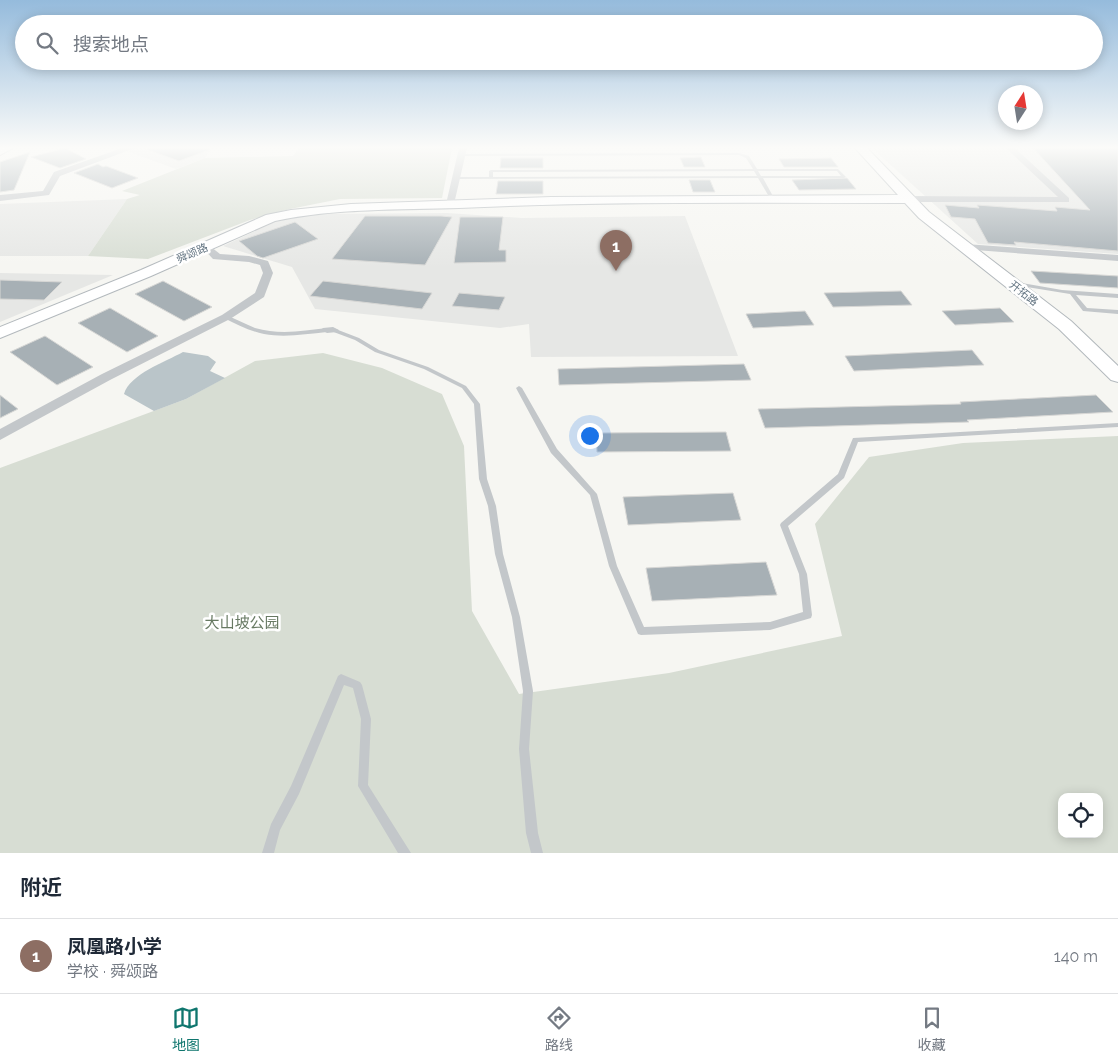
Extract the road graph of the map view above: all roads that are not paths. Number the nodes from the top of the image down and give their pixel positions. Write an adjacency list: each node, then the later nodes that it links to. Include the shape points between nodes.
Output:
1 (49, 188): 7 (street, via 46,193)
2 (454, 188): 9 (street)
3 (766, 188): 8 (lane)
4 (880, 188): 10 (main road, 开拓路, via 885,194)
5 (892, 188): 10 (main road, 开拓路)
6 (1053, 188): 10 (street, via 1066,200)
7 (0, 198)
8 (774, 200): 9 (main road, 舜颂路); 10 (main road, 舜颂路)
9 (450, 204): 11 (main road, 舜颂路)
10 (910, 205): 11 (main road, 舜颂路, via 488,211); 13 (main road, 开拓路)
11 (392, 207): 12 (main road, 舜颂路, via 289,213)
12 (206, 246): 19 (street, via 217,257 264,263 268,272 260,295); 20 (main road, 舜颂路)
13 (965, 247): 14 (street); 15 (main road, 开拓路)
14 (1118, 258)
15 (1011, 283): 16 (lane); 21 (main road, 开拓路, via 1065,325)
16 (1072, 293): 17 (lane); 18 (lane, via 1085,310)
17 (1118, 296)
18 (1118, 312)
19 (226, 317): 24 (street); 27 (lane, via 273,335 330,330 357,339 377,351 426,368 464,387 477,404 483,479 516,617 528,691 524,749)
20 (0, 333)
21 (1118, 376)
22 (519, 388): 23 (lane, via 554,451 593,494 613,566 641,631 770,626 808,615 803,574 784,526 841,476 855,440)
23 (1118, 425)
24 (0, 435)
25 (268, 853): 26 (lane, via 275,828 295,790 341,678 358,685 366,719 363,786)
26 (405, 853)
27 (537, 853)

